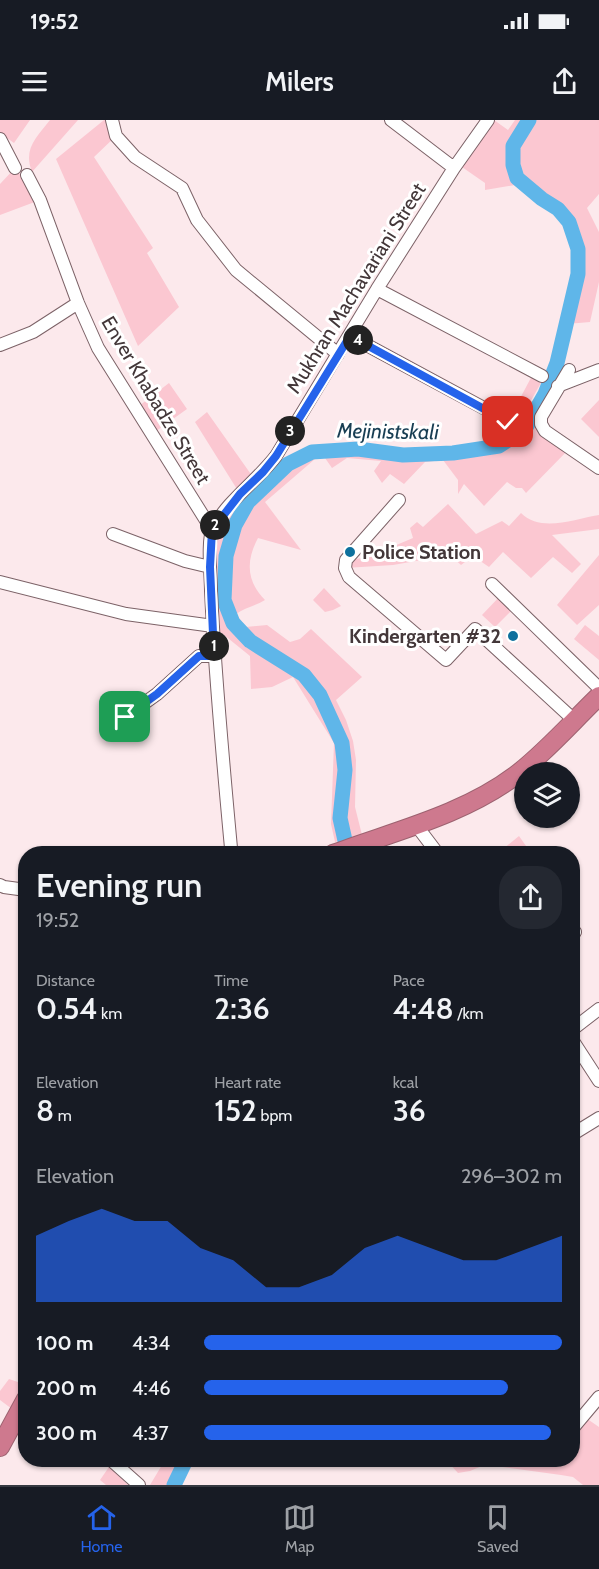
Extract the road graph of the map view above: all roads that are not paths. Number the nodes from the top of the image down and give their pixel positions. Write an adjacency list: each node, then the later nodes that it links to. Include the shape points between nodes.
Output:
1 (112, 120): 12 (street, via 116,136 135,157 182,188 197,220 236,270)
2 (391, 120): 6 (street)
3 (488, 120): 6 (street, Mukhran Machavariani Street)
4 (0, 139): 5 (street)
5 (15, 168)
6 (454, 168): 8 (street, Mukhran Machavariani Street)
7 (27, 175): 9 (street)
8 (377, 289): 10 (street, Mukhran Machavariani Street); 15 (street)
9 (78, 303): 11 (street, Enver Khabadze Street, via 33,332); 20 (street, Enver Khabadze Street, via 98,348)
10 (350, 336): 12 (street, Mukhran Machavariani Street); 17 (street)
11 (0, 345)
12 (338, 354): 20 (street, Mukhran Machavariani Street, via 276,456)
13 (569, 370): 16 (street)
14 (599, 370): 16 (street)
15 (542, 376)
16 (558, 386): 18 (street, via 541,424 545,431)
17 (508, 422)
18 (599, 468)
19 (399, 501): 30 (street, via 344,561 349,577 446,660 476,629)
20 (212, 530): 22 (street)
21 (113, 534): 22 (street)
22 (210, 567): 25 (street)
23 (0, 582): 25 (street, via 126,614)
24 (492, 584): 27 (street)
25 (213, 626): 26 (street)
26 (214, 656): 29 (street, via 199,656); 32 (street)
27 (599, 688)
28 (599, 696): 30 (highway)
29 (125, 717)
30 (574, 720): 31 (highway, via 517,774 495,789)
31 (416, 825): 33 (highway); 34 (street)
32 (231, 846)
33 (354, 846)
34 (432, 846)
35 (0, 885): 36 (street)
36 (18, 889)
37 (599, 1009): 38 (street)
38 (580, 1024)
39 (580, 1052): 40 (street)
40 (599, 1081)
41 (599, 1118): 42 (street)
42 (580, 1130)
43 (599, 1397): 45 (street)
44 (18, 1414): 46 (highway)
45 (580, 1420)
46 (0, 1447)
47 (119, 1467): 48 (street)
48 (139, 1485)

